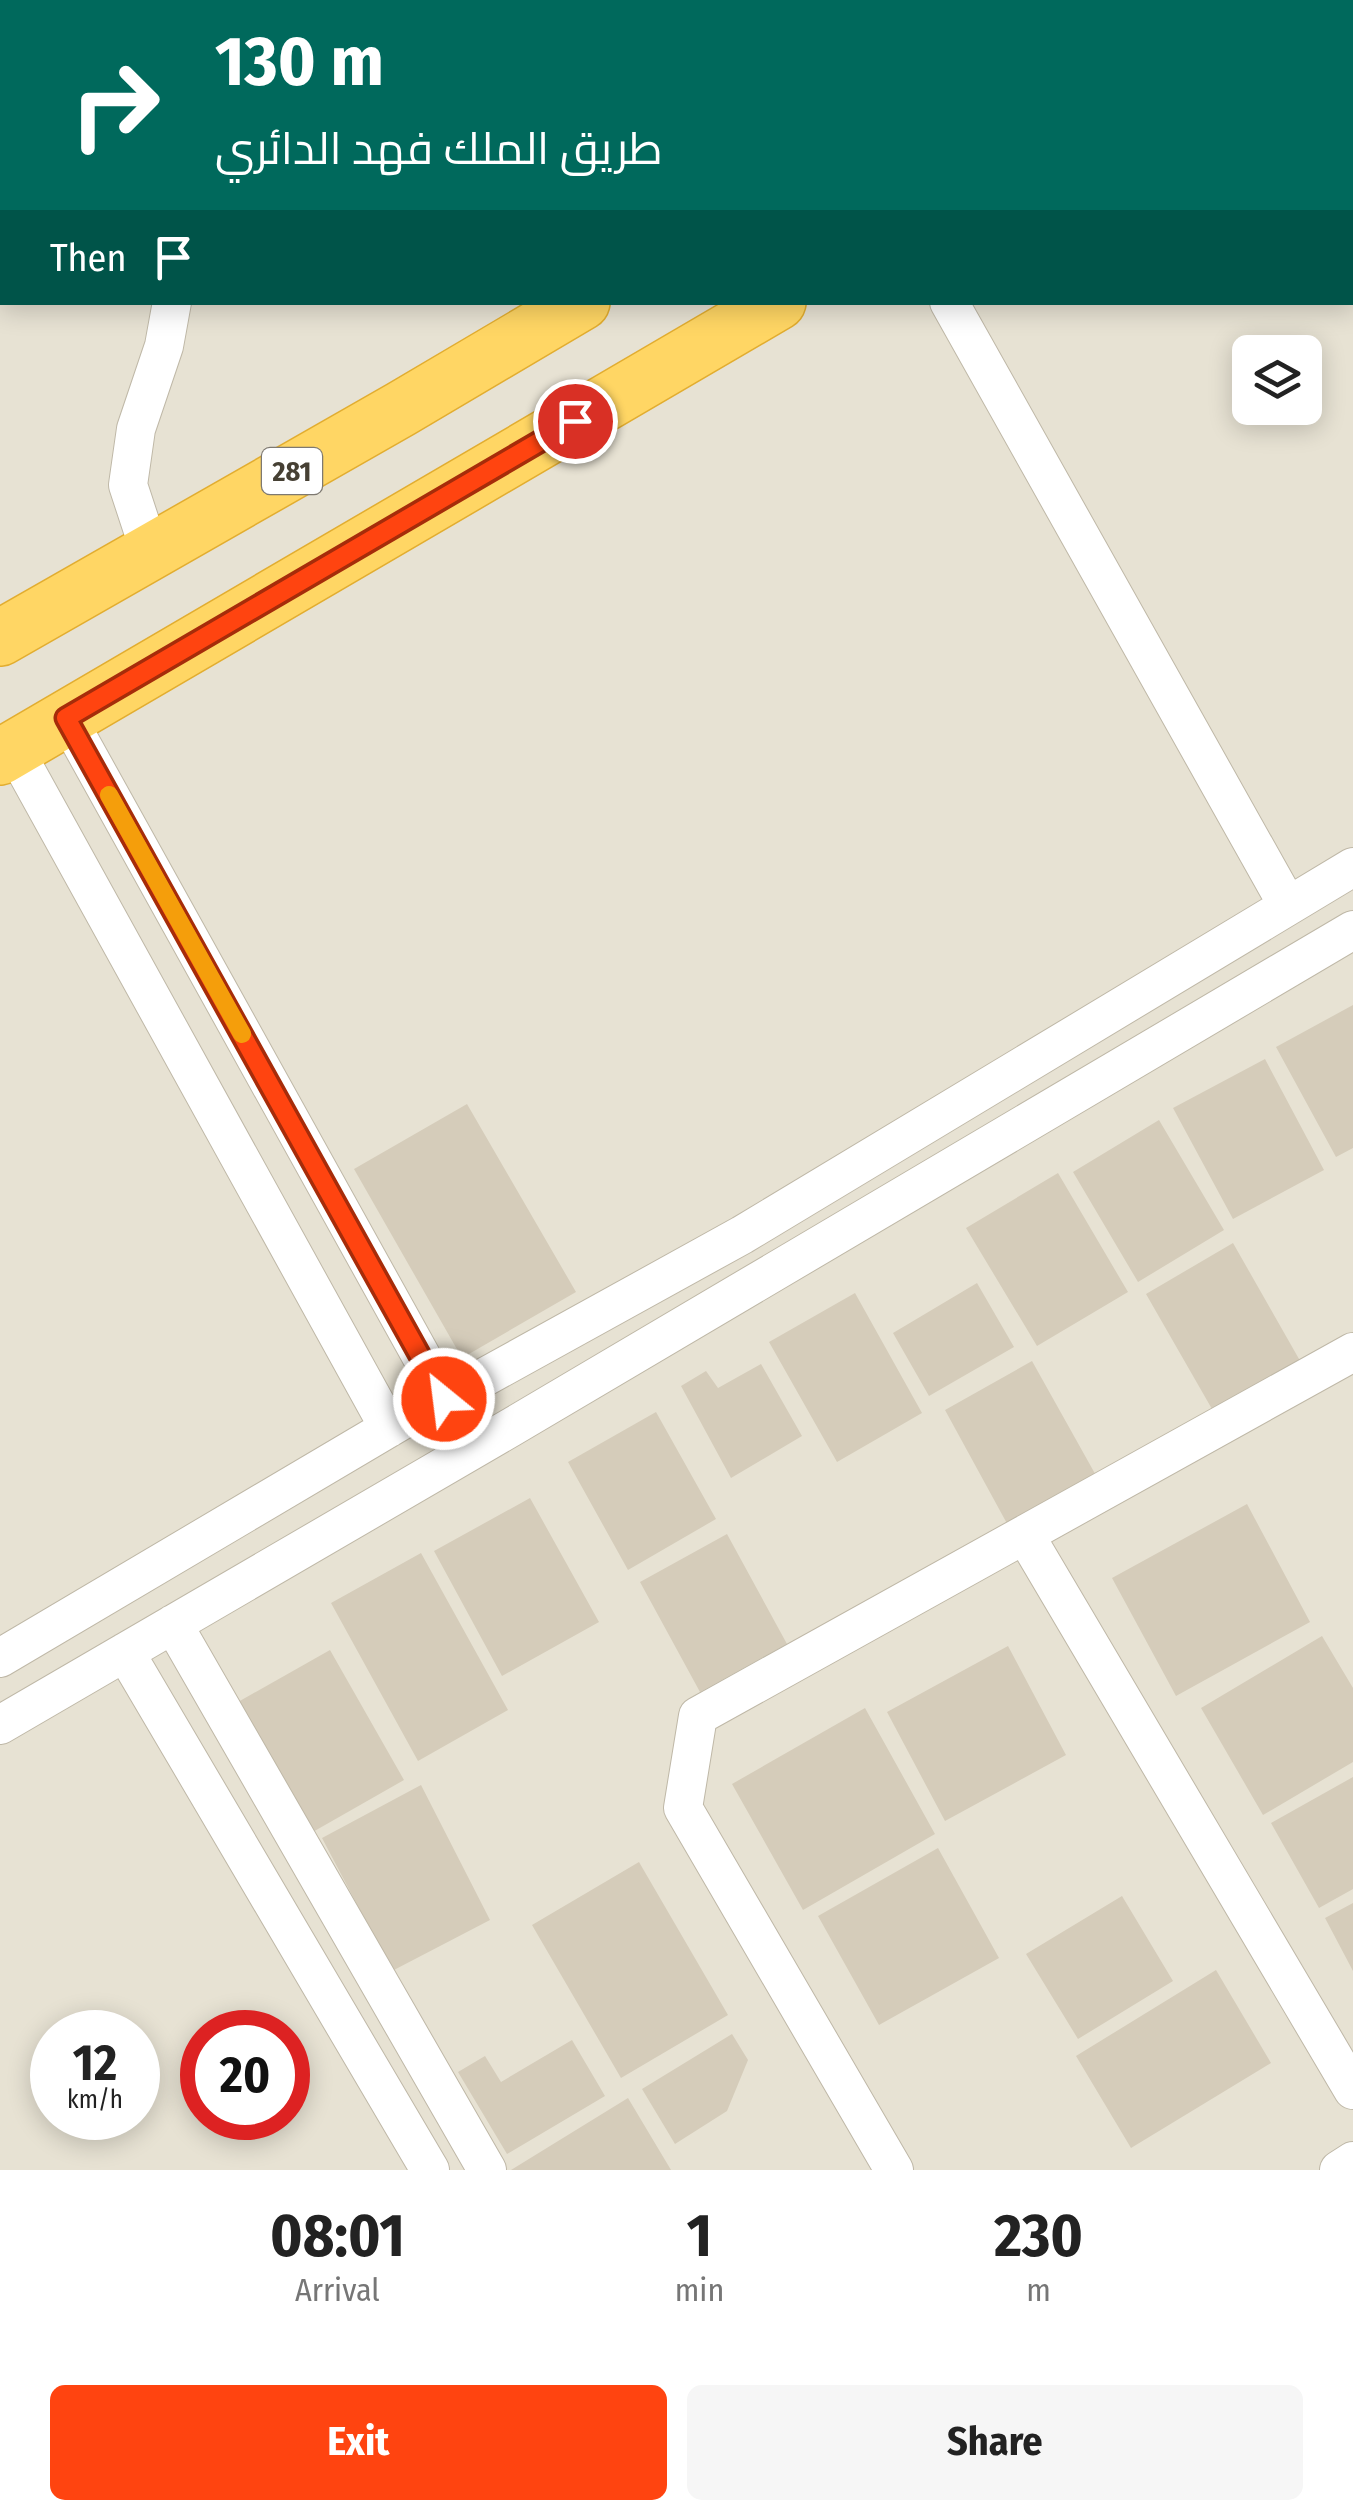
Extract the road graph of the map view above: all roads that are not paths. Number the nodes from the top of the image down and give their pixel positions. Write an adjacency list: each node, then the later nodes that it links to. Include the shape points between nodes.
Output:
1 (171, 305): 5 (street, via 136,429 128,485)
2 (577, 305): 5 (highway, 281)
3 (773, 305): 7 (highway)
4 (951, 305): 10 (street)
5 (150, 552): 6 (highway, 281)
6 (0, 638)
7 (66, 718): 8 (highway); 13 (street)
8 (7, 753): 14 (street)
9 (1353, 867): 10 (street)
10 (1288, 906): 13 (street, via 742,1236)
11 (1353, 930): 16 (street)
12 (1353, 1352): 15 (street)
13 (444, 1399): 14 (street)
14 (388, 1428): 18 (street)
15 (1024, 1535): 20 (street); 24 (street, via 698,1716 683,1808)
16 (173, 1624): 17 (street); 23 (street)
17 (125, 1652): 19 (street); 22 (street)
18 (0, 1658)
19 (0, 1725)
20 (1353, 2090)
21 (1353, 2161): 25 (street)
22 (430, 2170)
23 (487, 2170)
24 (894, 2170)
25 (1339, 2170)

